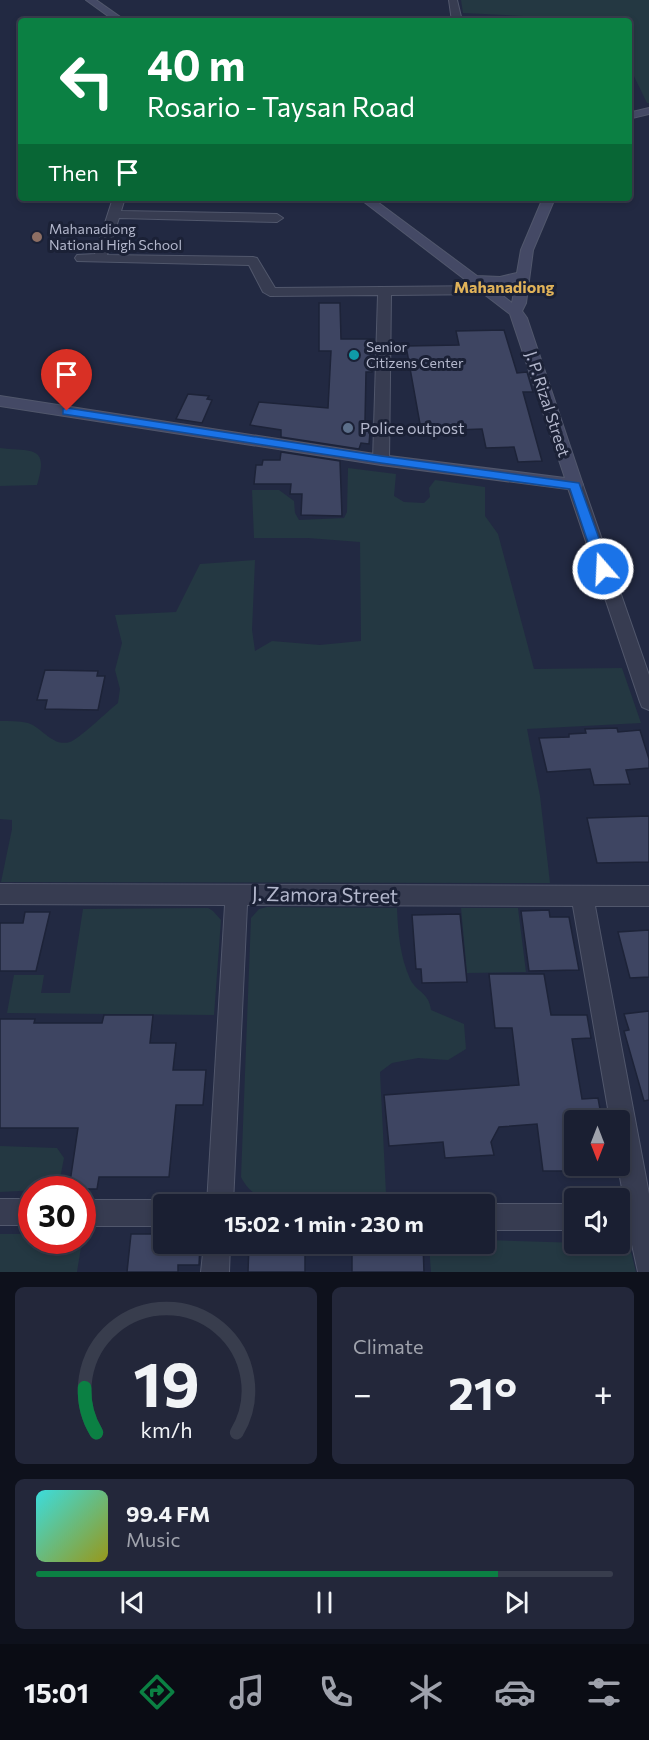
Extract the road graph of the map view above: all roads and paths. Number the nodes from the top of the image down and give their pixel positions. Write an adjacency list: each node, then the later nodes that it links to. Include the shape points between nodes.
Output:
1 (90, 0): 3 (main road)
2 (453, 0): 4 (street)
3 (117, 18)
4 (456, 18)
5 (649, 111): 6 (main road)
6 (632, 115)
7 (118, 201): 10 (street)
8 (369, 201): 15 (main road)
9 (548, 201): 14 (main road, via 526,250)
10 (113, 214): 11 (street); 12 (street)
11 (277, 218)
12 (100, 257): 13 (street); 17 (street, via 253,261 270,292)
13 (81, 258)
14 (522, 276): 15 (main road, via 500,281); 18 (main road)
15 (473, 280): 16 (main road)
16 (489, 290): 17 (street); 18 (main road)
17 (386, 292): 20 (street)
18 (515, 311): 21 (main road, J. P. Rizal Street)
19 (0, 401): 20 (main road)
20 (381, 460): 21 (main road)
21 (575, 485): 22 (street, J. P. Rizal Street)
22 (649, 702)
23 (0, 894): 24 (street, J. Zamora Street)
24 (237, 894): 26 (street, J. Zamora Street); 27 (street)
25 (649, 897): 26 (street, J. Zamora Street)
26 (583, 898): 34 (street)
27 (221, 1194)
28 (0, 1212): 29 (street)
29 (18, 1212)
30 (96, 1213): 31 (street)
31 (153, 1214)
32 (495, 1216): 33 (street)
33 (564, 1217)
34 (636, 1218): 36 (street)
35 (216, 1254): 37 (street)
36 (649, 1267)
37 (215, 1272)

